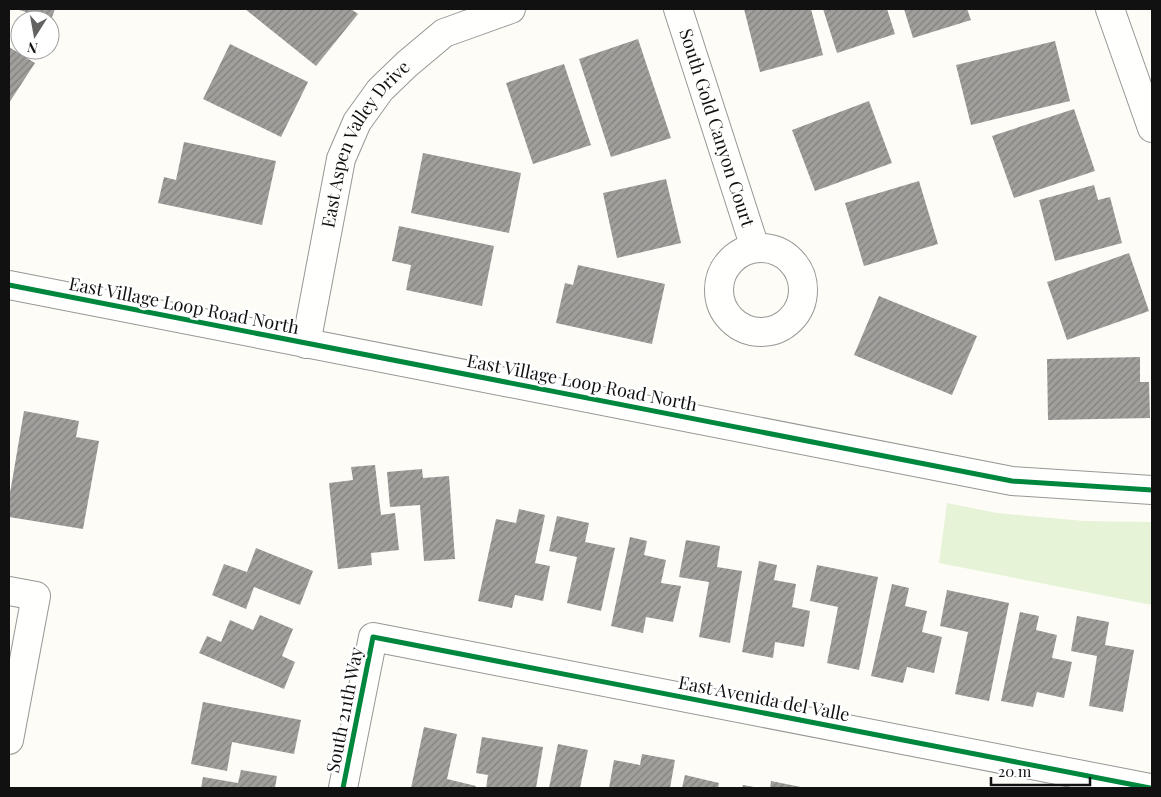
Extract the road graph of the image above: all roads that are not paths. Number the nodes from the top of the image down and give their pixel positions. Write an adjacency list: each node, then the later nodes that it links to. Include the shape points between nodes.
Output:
1 (511, 9): 7 (street, East Aspen Valley Drive, via 444,33 380,90 357,122 341,159)
2 (678, 9): 5 (street, South Gold Canyon Court)
3 (1110, 9): 4 (street)
4 (1152, 128)
5 (755, 248)
6 (9, 285): 7 (street, East Village Loop Road North)
7 (306, 344): 8 (street, East Village Loop Road North, via 1012,482)
8 (1152, 490)
9 (9, 591): 11 (street, via 36,596)
10 (373, 637): 12 (street, South 211th Way); 13 (street, East Avenida del Valle)
11 (9, 740)
12 (343, 788)
13 (1150, 788)

